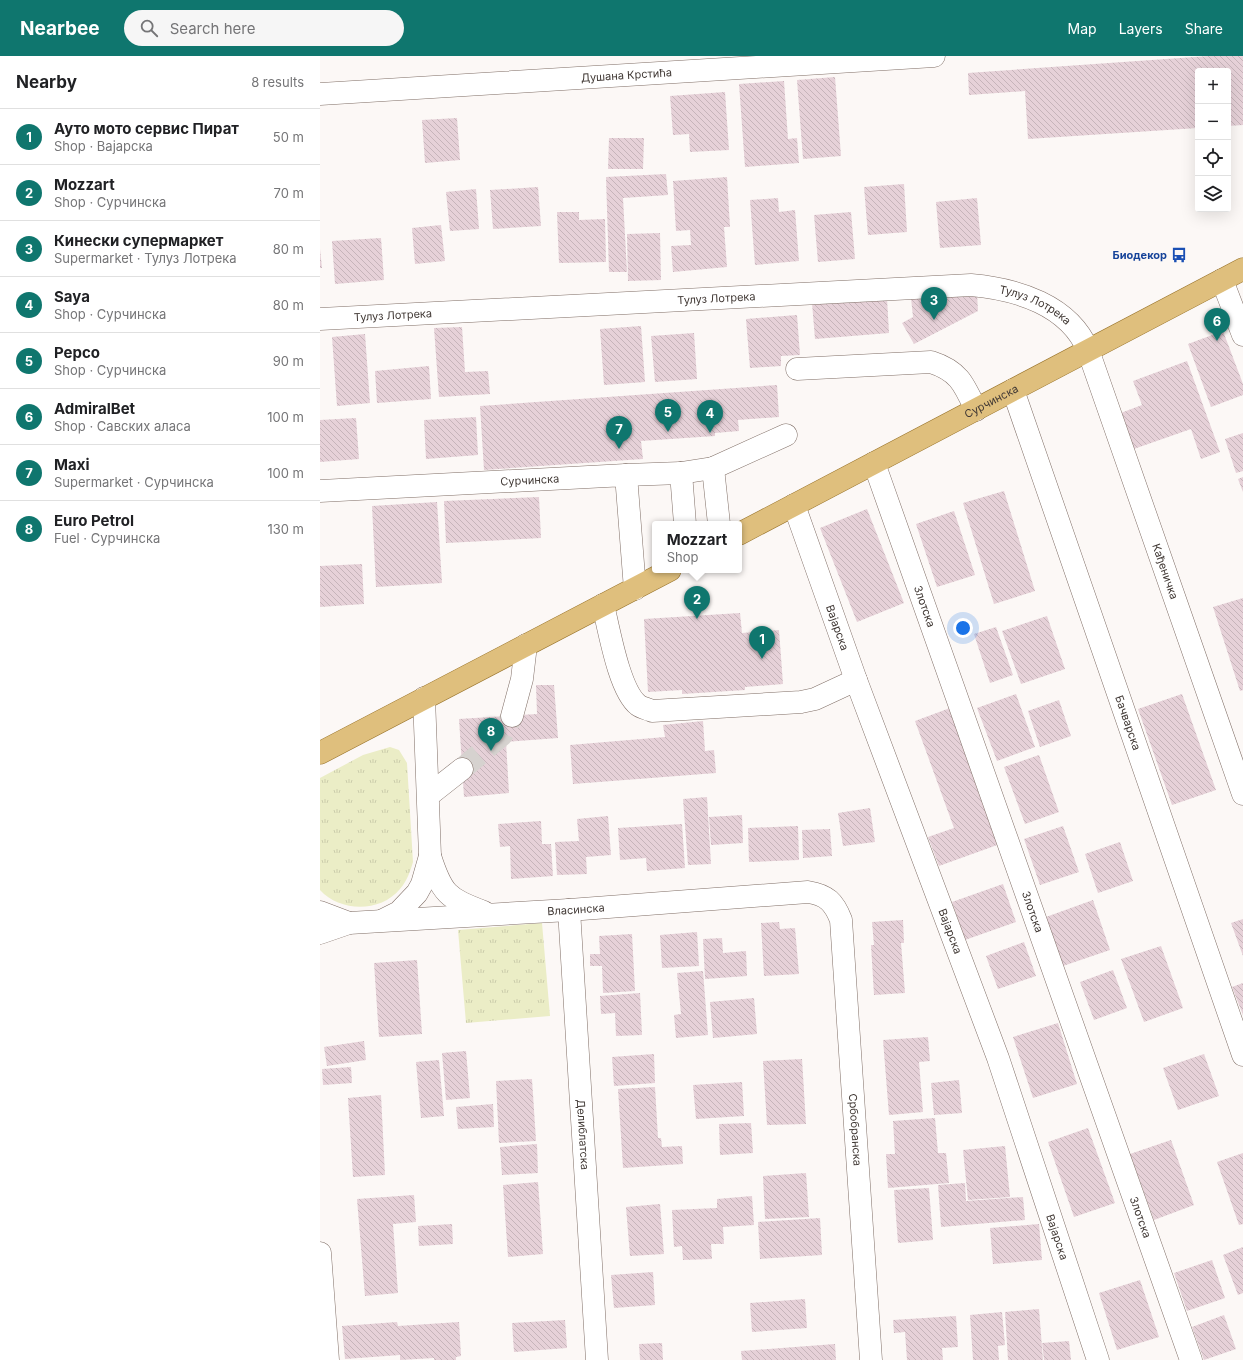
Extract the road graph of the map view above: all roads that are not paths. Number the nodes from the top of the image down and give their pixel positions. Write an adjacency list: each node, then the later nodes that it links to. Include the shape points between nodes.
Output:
1 (934, 56): 2 (street, Душана Крстића)
2 (320, 94)
3 (1243, 269): 4 (main road, Сурчинска)
4 (1222, 280): 6 (street); 7 (main road, Сурчинска)
5 (320, 319): 7 (street, Тулуз Лотрека, via 971,285 1013,292 1039,302 1076,327)
6 (1243, 335)
7 (1088, 350): 9 (main road, Сурчинска); 30 (street, Кађеничка)
8 (798, 369): 10 (street, via 931,362 958,375)
9 (1013, 390): 10 (main road, Сурчинска); 40 (street, Бачварска)
10 (976, 410): 12 (main road, Сурчинска)
11 (786, 435): 13 (street, Сурчинска)
12 (874, 463): 17 (main road, Сурчинска); 46 (street, Злотска)
13 (713, 468): 14 (street, Сурчинска); 19 (street)
14 (681, 473): 15 (street, Сурчинска); 18 (street)
15 (626, 475): 16 (street, Сурчинска); 22 (street)
16 (320, 491)
17 (794, 504): 20 (main road, Сурчинска); 25 (street, Вајарска)
18 (685, 521)
19 (719, 521)
20 (742, 532)
21 (664, 573): 22 (main road)
22 (635, 589): 23 (main road)
23 (603, 605): 24 (main road); 25 (street, via 629,695 638,705 652,711 801,702 815,699)
24 (526, 645): 26 (main road); 27 (street, via 522,679)
25 (856, 680): 45 (street, Вајарска, via 998,1058)
26 (424, 698): 28 (main road); 31 (street)
27 (512, 716)
28 (320, 753)
29 (462, 769): 31 (street)
30 (1243, 794)
31 (428, 795): 32 (street)
32 (430, 856): 36 (street, via 440,886 448,895 462,904); 37 (street, via 417,893 398,912)
33 (830, 901): 34 (street, Власинска, via 820,894 808,892); 44 (street, Србобранска, via 841,920)
34 (569, 910): 36 (street, Власинска); 43 (street, Делиблатска)
35 (320, 912): 38 (street)
36 (489, 914): 37 (street, Власинска)
37 (381, 921): 38 (street, Власинска)
38 (349, 923): 39 (street, Власинска)
39 (320, 933)
40 (1243, 1055)
41 (320, 1253): 42 (street)
42 (328, 1360)
43 (597, 1360)
44 (870, 1360)
45 (1098, 1360)
46 (1191, 1360)

